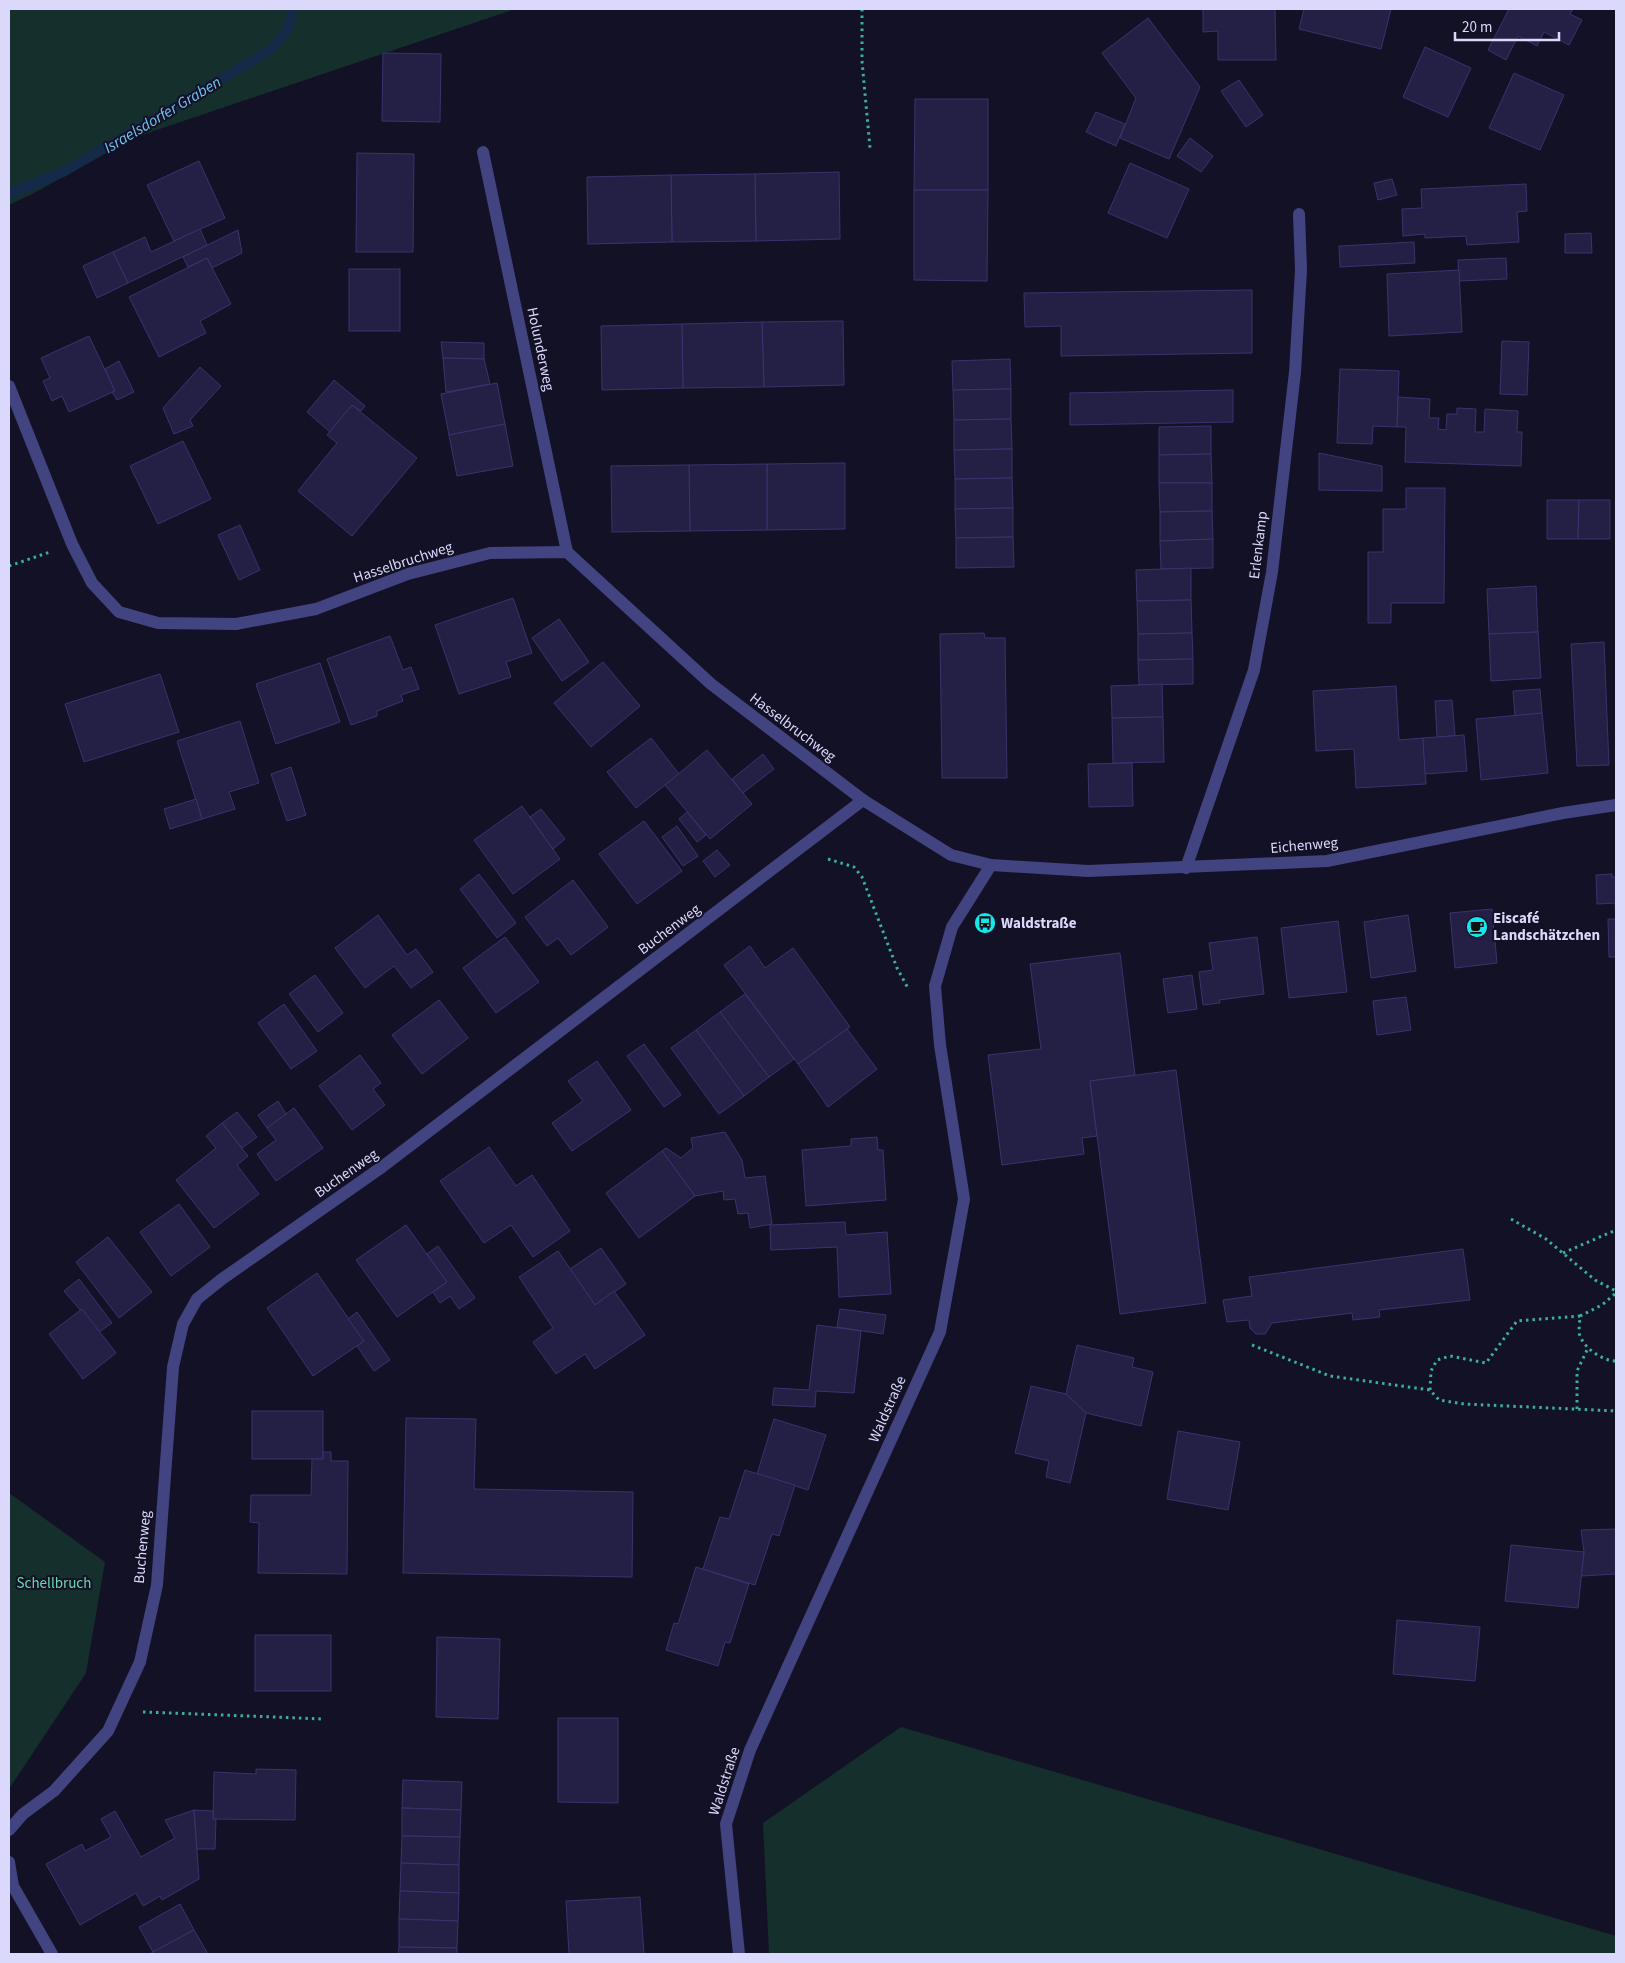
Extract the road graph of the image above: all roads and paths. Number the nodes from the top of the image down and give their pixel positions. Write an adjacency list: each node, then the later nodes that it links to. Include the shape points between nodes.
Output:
1 (862, 9): 2 (path, via 862,61)
2 (870, 148)
3 (483, 152): 7 (street, Holunderweg)
4 (1299, 214): 13 (street, Erlenkamp, via 1301,270 1295,372 1272,572 1254,670)
5 (9, 386): 6 (street, Hasselbruchweg)
6 (72, 544): 7 (street, Hasselbruchweg, via 92,583 119,612 158,623 236,624 316,609 408,574 490,553); 8 (path)
7 (568, 552): 9 (street, Hasselbruchweg, via 711,684)
8 (9, 566)
9 (863, 800): 11 (street, Buchenweg); 12 (street, via 951,856)
10 (1616, 805): 13 (street, Eichenweg, via 1327,861)
11 (798, 851): 14 (path, via 854,867 862,878 897,968); 26 (street, Buchenweg, via 382,1168 222,1279 197,1300 183,1324 173,1367 157,1585 140,1662)
12 (991, 865): 13 (street, Eichenweg, via 1088,871); 31 (street, Waldstraße, via 952,927 935,986 940,1045 964,1199 940,1332 747,1760 726,1824)
13 (1186, 868)
14 (911, 994)
15 (1511, 1219): 17 (path)
16 (1616, 1230): 17 (path)
17 (1563, 1253): 18 (path, via 1595,1280)
18 (1616, 1292): 19 (path, via 1602,1305)
19 (1580, 1316): 21 (path, via 1579,1335); 23 (path, via 1518,1321 1486,1362 1450,1356 1437,1360 1431,1371)
20 (1252, 1345): 23 (path, via 1330,1376)
21 (1588, 1348): 22 (path, via 1608,1361); 24 (path, via 1577,1371)
22 (1616, 1361)
23 (1430, 1390): 24 (path, via 1439,1400 1464,1404)
24 (1577, 1409): 25 (path)
25 (1616, 1410)
26 (117, 1711): 27 (path); 28 (street, Buchenweg, via 108,1731 54,1791 22,1814)
27 (324, 1719)
28 (9, 1830)
29 (9, 1862): 30 (street, via 13,1886)
30 (52, 1954)
31 (739, 1954)

